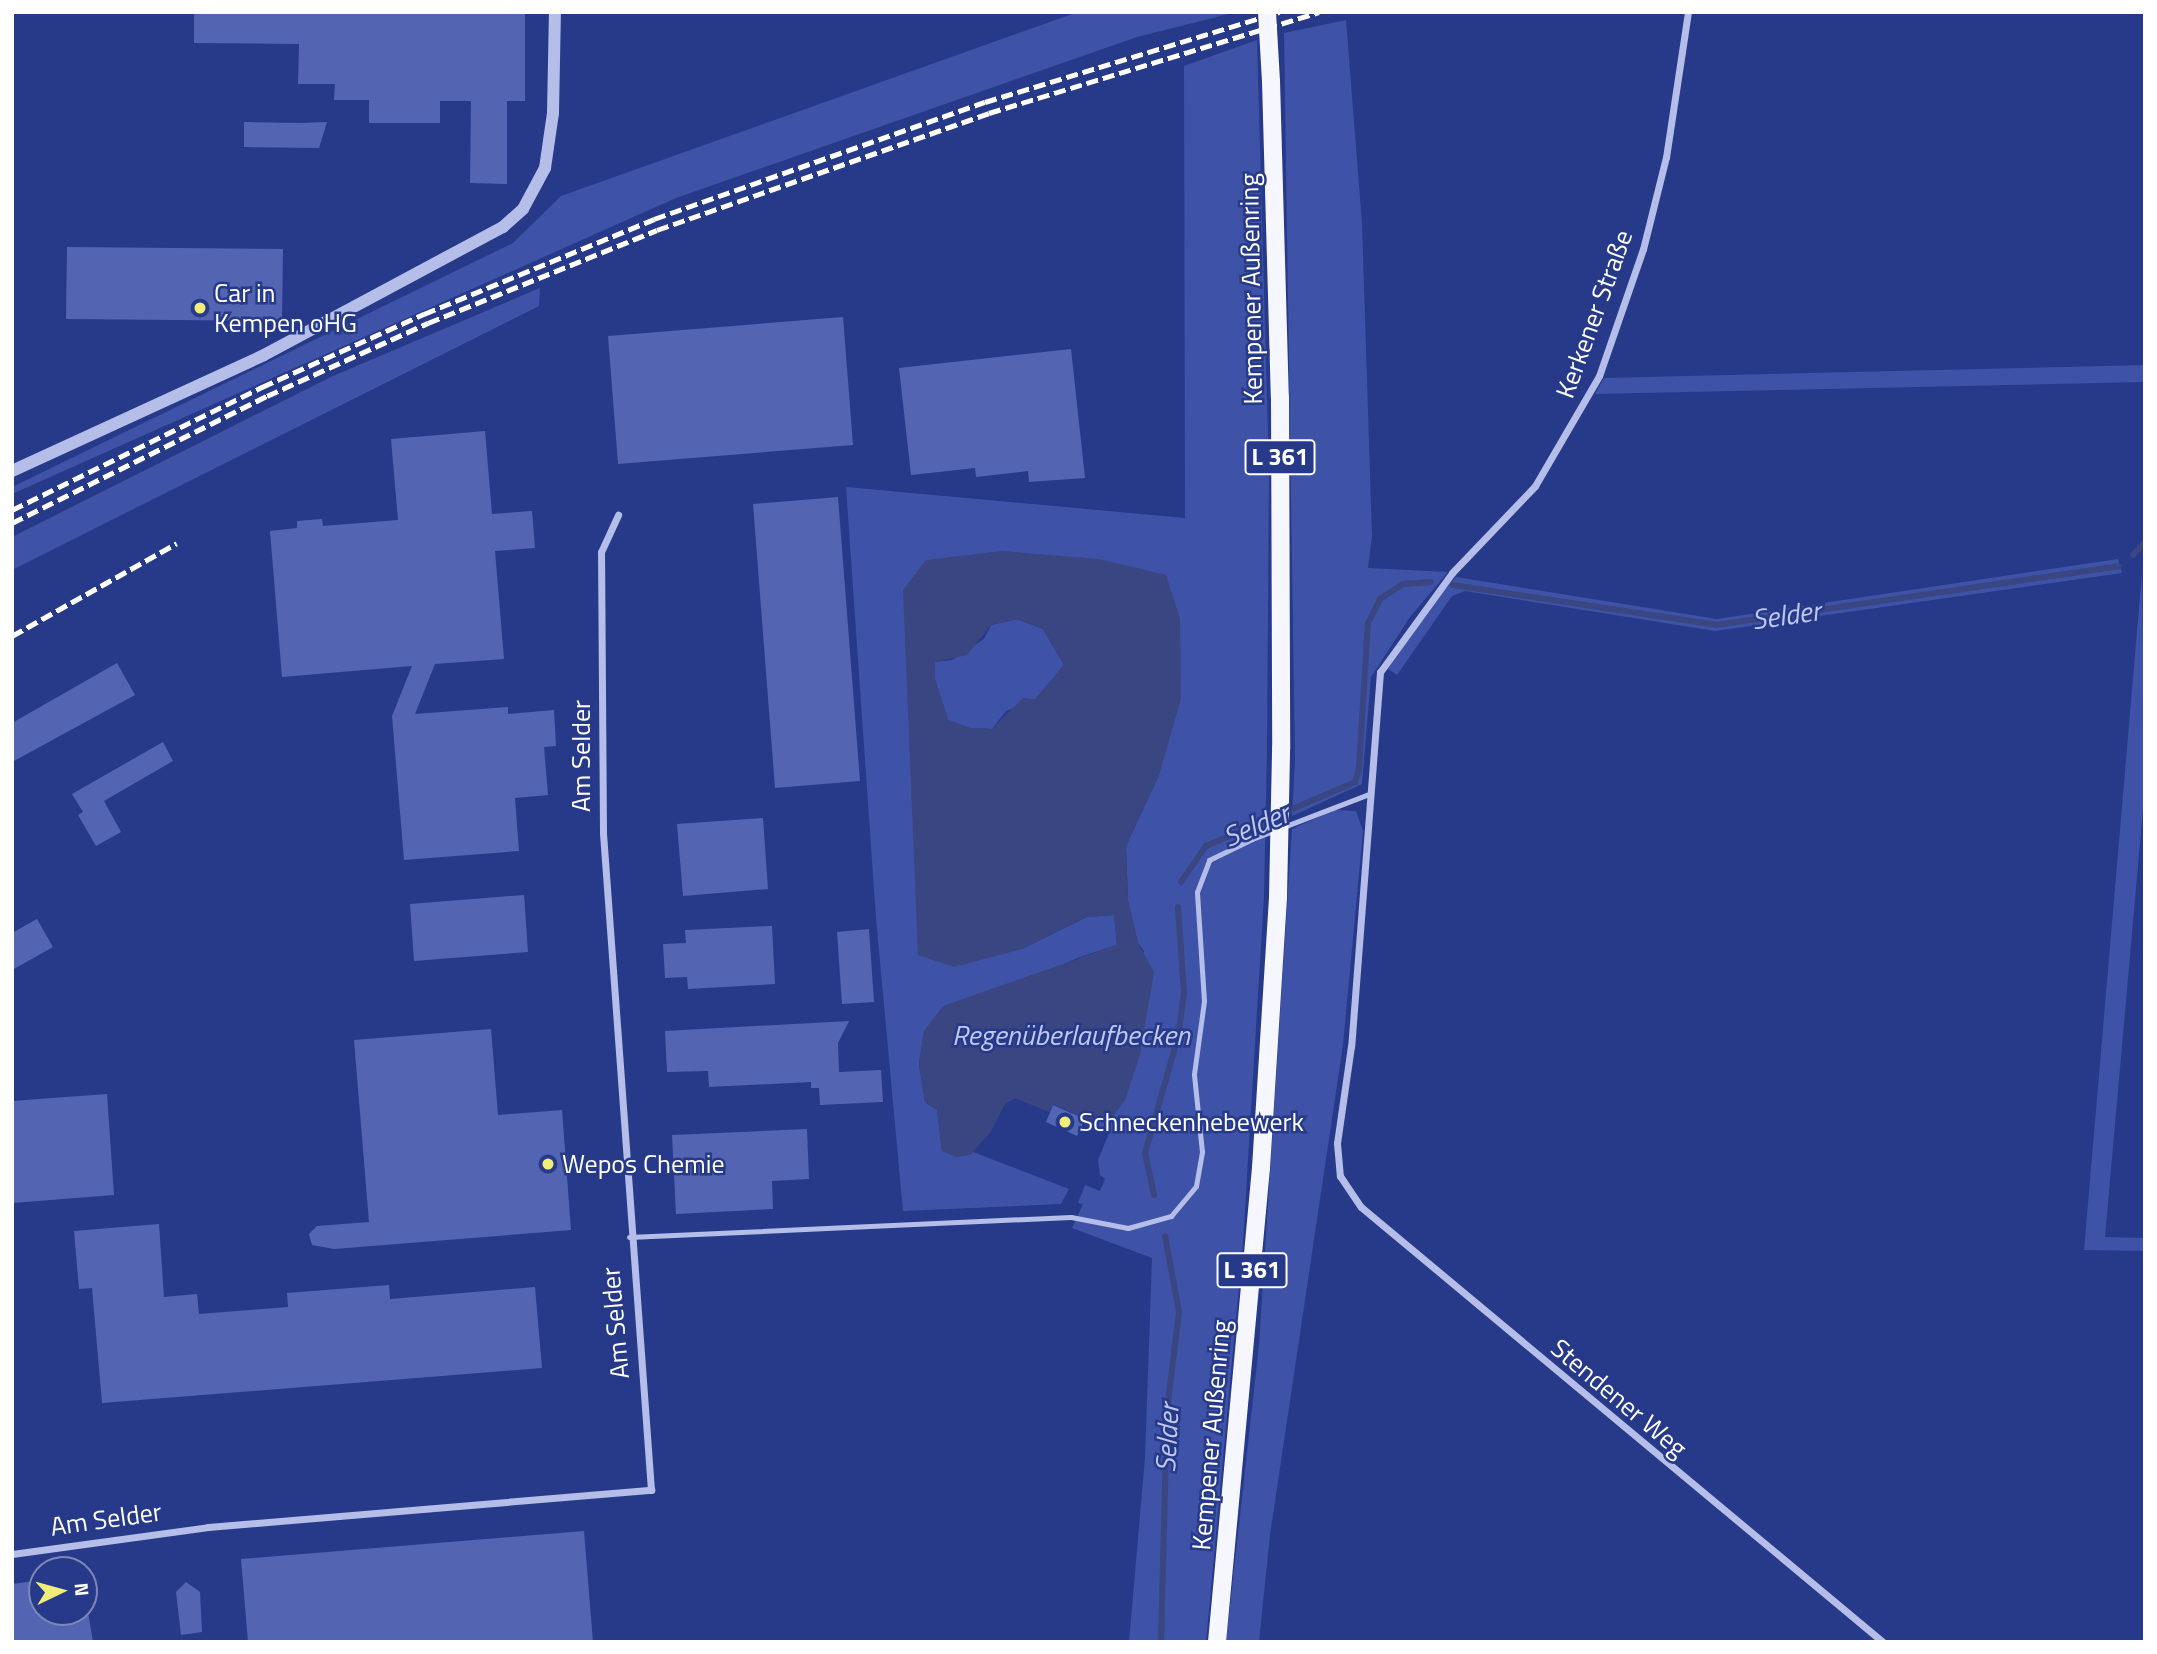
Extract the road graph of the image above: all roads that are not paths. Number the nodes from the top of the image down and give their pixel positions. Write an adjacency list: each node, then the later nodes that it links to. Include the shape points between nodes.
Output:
1 (555, 12): 4 (street, via 553,113 545,168 523,209 465,249 264,355)
2 (1267, 12): 10 (main road, Kempener Außenring / L 361, bridge, via 1280,383 1278,897 1260,1182)
3 (1688, 12): 6 (street, Kerkener Straße, via 1666,157 1643,249 1599,376 1535,486 1442,584 1380,672)
4 (12, 471)
5 (618, 515): 8 (street, Am Selder, via 601,552 603,833)
6 (1369, 794): 7 (street, Kerkener Straße, via 1351,1046 1337,1143); 8 (lane, via 1209,860 1197,892 1204,1001 1194,1074 1202,1152 1196,1185 1171,1216 1128,1228 1071,1217)
7 (1340, 1176): 11 (street, Stendener Weg, via 1361,1207)
8 (629, 1237): 9 (street, Am Selder, via 651,1490 208,1527)
9 (12, 1554)
10 (1217, 1642)
11 (1883, 1642)

